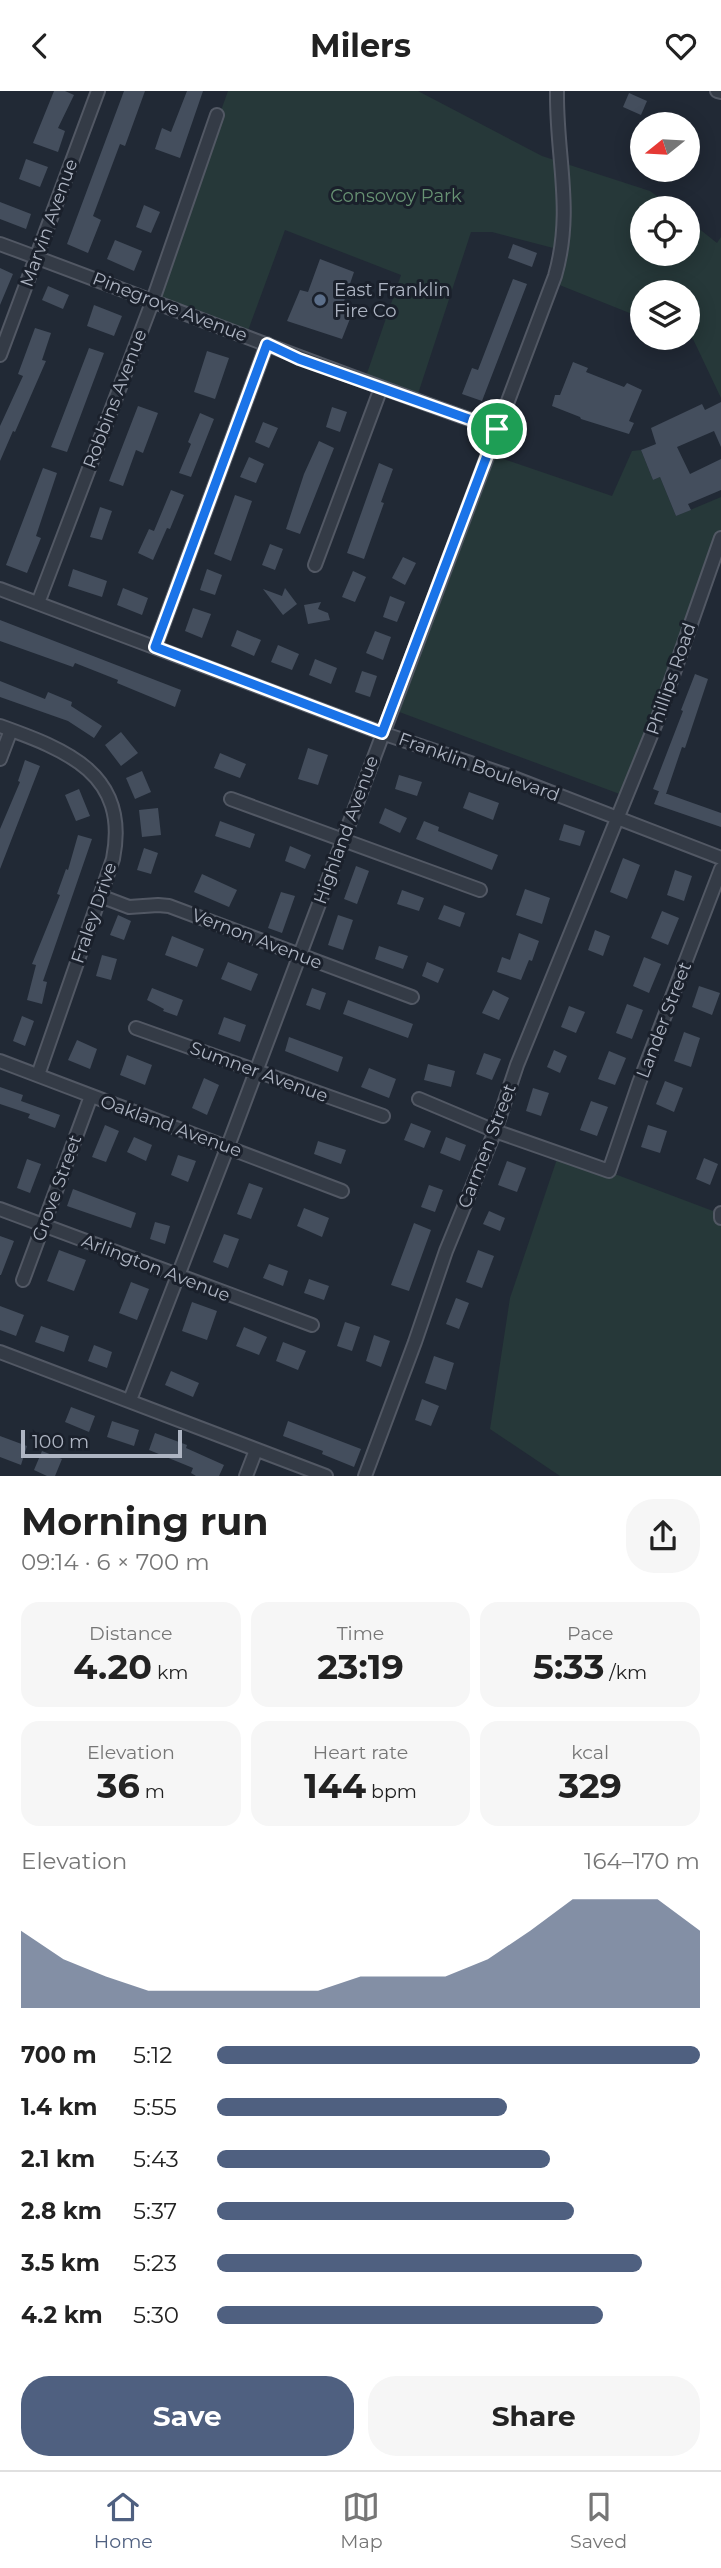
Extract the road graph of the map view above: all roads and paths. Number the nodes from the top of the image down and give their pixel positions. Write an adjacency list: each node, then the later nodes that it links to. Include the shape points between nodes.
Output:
1 (98, 91): 5 (street, Marvin Avenue)
2 (557, 91): 10 (street, Highland Avenue, via 565,202 561,257)
3 (217, 115): 6 (street, Robbins Avenue)
4 (0, 244): 5 (street, Pinegrove Avenue)
5 (36, 258): 6 (street, Pinegrove Avenue); 8 (street, Marvin Avenue)
6 (153, 300): 7 (street, Pinegrove Avenue); 14 (street, Robbins Avenue)
7 (267, 344): 9 (street, Pinegrove Avenue); 15 (street)
8 (0, 355)
9 (380, 388): 10 (street, Pinegrove Avenue); 12 (street)
10 (497, 429): 17 (street, Highland Avenue)
11 (721, 538): 20 (street, Phillips Road)
12 (315, 565)
13 (0, 589): 14 (street, Franklin Boulevard)
14 (38, 603): 15 (street, Franklin Boulevard)
15 (155, 647): 17 (street, Franklin Boulevard)
16 (6, 728): 18 (street); 25 (street, Fraley Drive, via 73,756 94,775 110,799 116,842)
17 (382, 733): 20 (street, Franklin Boulevard); 21 (street, Highland Avenue)
18 (0, 759)
19 (231, 799): 21 (street)
20 (617, 819): 22 (street, Franklin Boulevard); 35 (street, Carmen Street, via 517,1065)
21 (342, 841): 24 (street); 26 (street, Highland Avenue)
22 (721, 859)
23 (721, 869): 35 (street, Lander Street, via 609,1171)
24 (480, 890)
25 (100, 896): 26 (street, Vernon Avenue, via 129,908 169,907); 31 (street, Fraley Drive)
26 (299, 956): 27 (street, Vernon Avenue); 30 (street, Highland Avenue)
27 (412, 997)
28 (136, 1028): 30 (street, Sumner Avenue)
29 (0, 1061): 31 (street, Oakland Avenue)
30 (256, 1071): 34 (street, Sumner Avenue); 36 (street, Highland Avenue)
31 (38, 1075): 32 (street, Oakland Avenue)
32 (91, 1096): 36 (street, Oakland Avenue); 39 (street, Grove Street)
33 (419, 1099): 35 (street)
34 (383, 1116)
35 (495, 1131): 48 (street, Carmen Street, via 446,1251)
36 (228, 1146): 37 (street, Oakland Avenue); 40 (street, Highland Avenue)
37 (342, 1191)
38 (0, 1209): 39 (street, Arlington Avenue)
39 (43, 1225): 40 (street, Arlington Avenue); 41 (street, Grove Street)
40 (178, 1277): 42 (street, Arlington Avenue); 44 (street, Highland Avenue)
41 (23, 1280)
42 (312, 1325)
43 (0, 1352): 44 (street)
44 (130, 1400): 45 (street)
45 (256, 1450): 46 (street); 47 (street)
46 (246, 1476)
47 (326, 1476)
48 (365, 1476)

